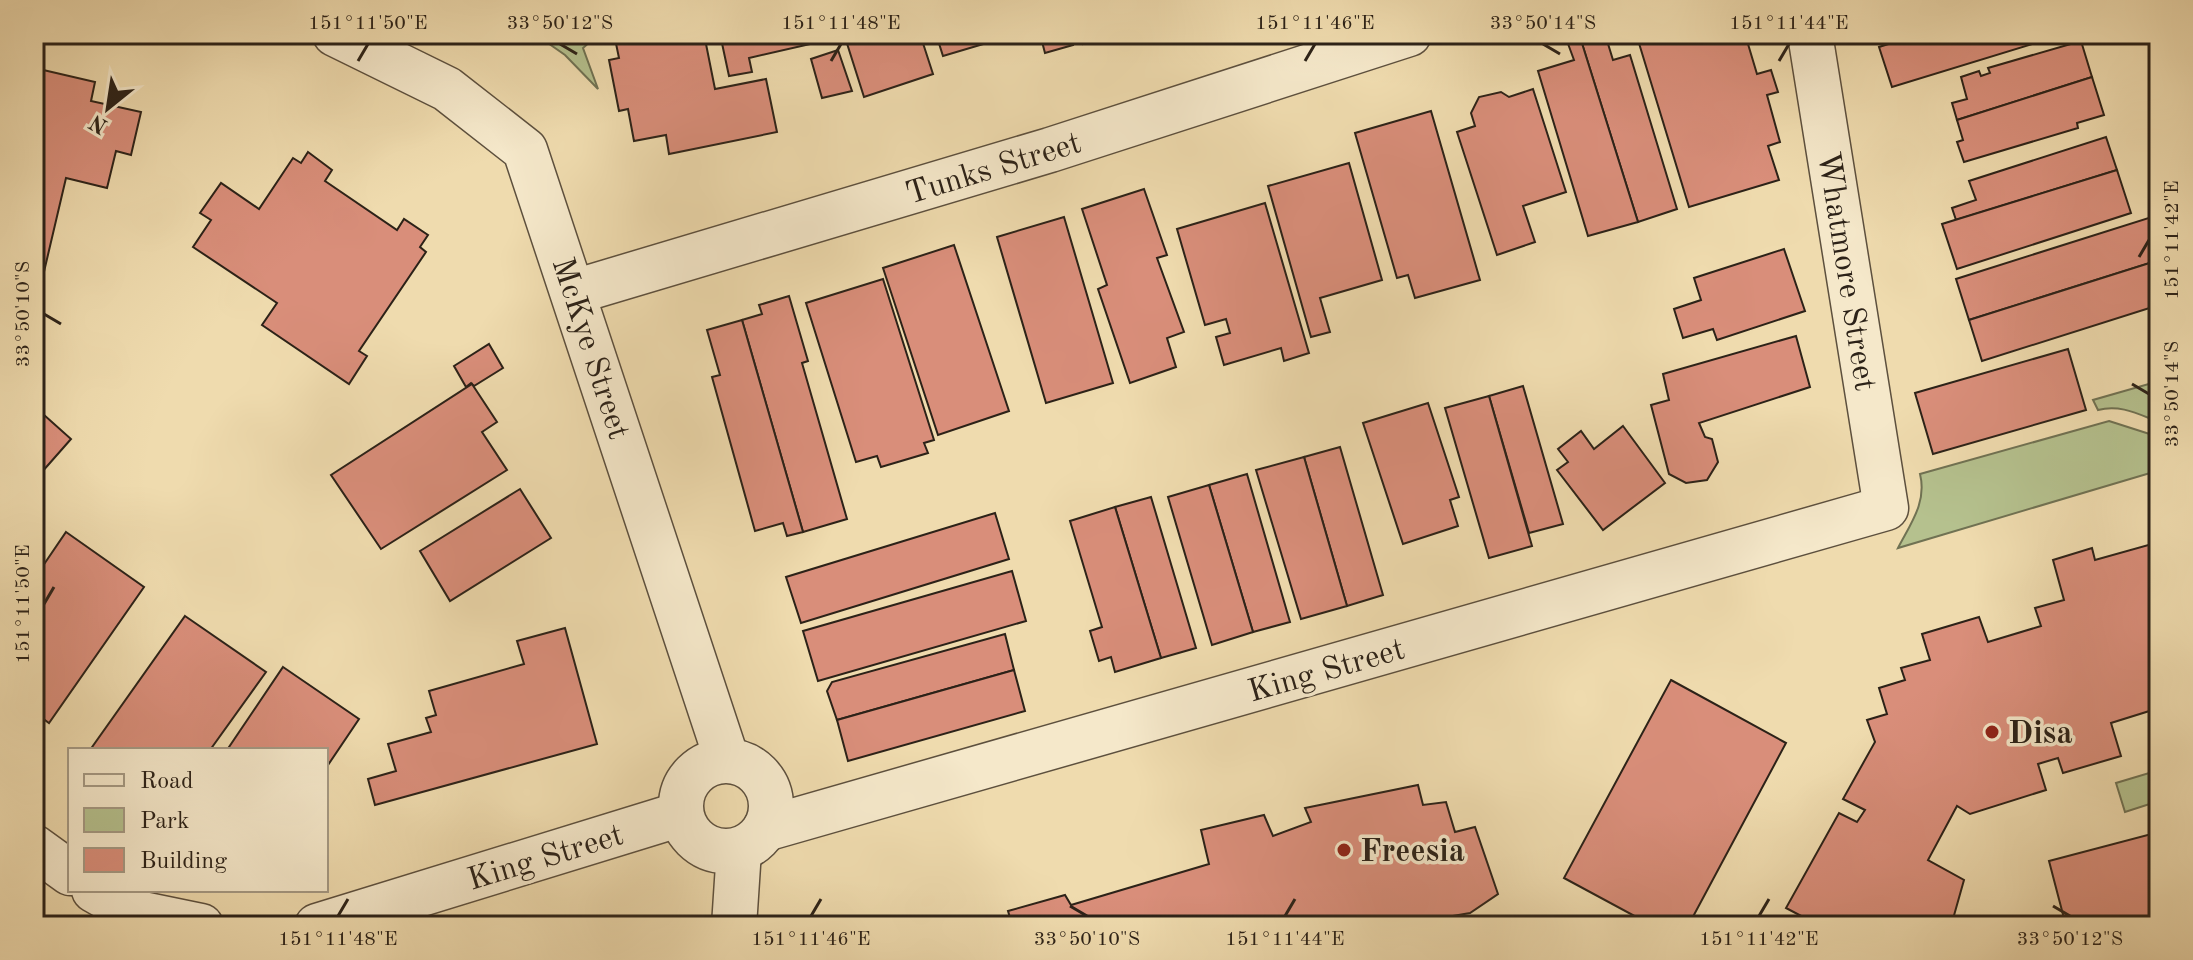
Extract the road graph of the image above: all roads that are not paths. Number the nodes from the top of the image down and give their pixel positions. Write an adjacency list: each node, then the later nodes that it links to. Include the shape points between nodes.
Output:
1 (335, 34): 4 (street, McKye Street, via 447,89 525,150)
2 (1409, 34): 4 (street, Tunks Street, via 1050,150)
3 (1810, 34): 5 (street, Whatmore Street)
4 (574, 292): 6 (street, McKye Street)
5 (1886, 508): 8 (street, King Street)
6 (727, 760): 7 (street, via 701,767 691,776 680,801); 8 (street, via 756,771 767,784 771,814)
7 (681, 814): 8 (street, via 696,840 709,848); 13 (street, King Street)
8 (752, 840): 14 (street)
9 (34, 847): 10 (street)
10 (68, 872)
11 (98, 892): 12 (street, via 133,912)
12 (201, 926)
13 (317, 926)
14 (734, 926)

